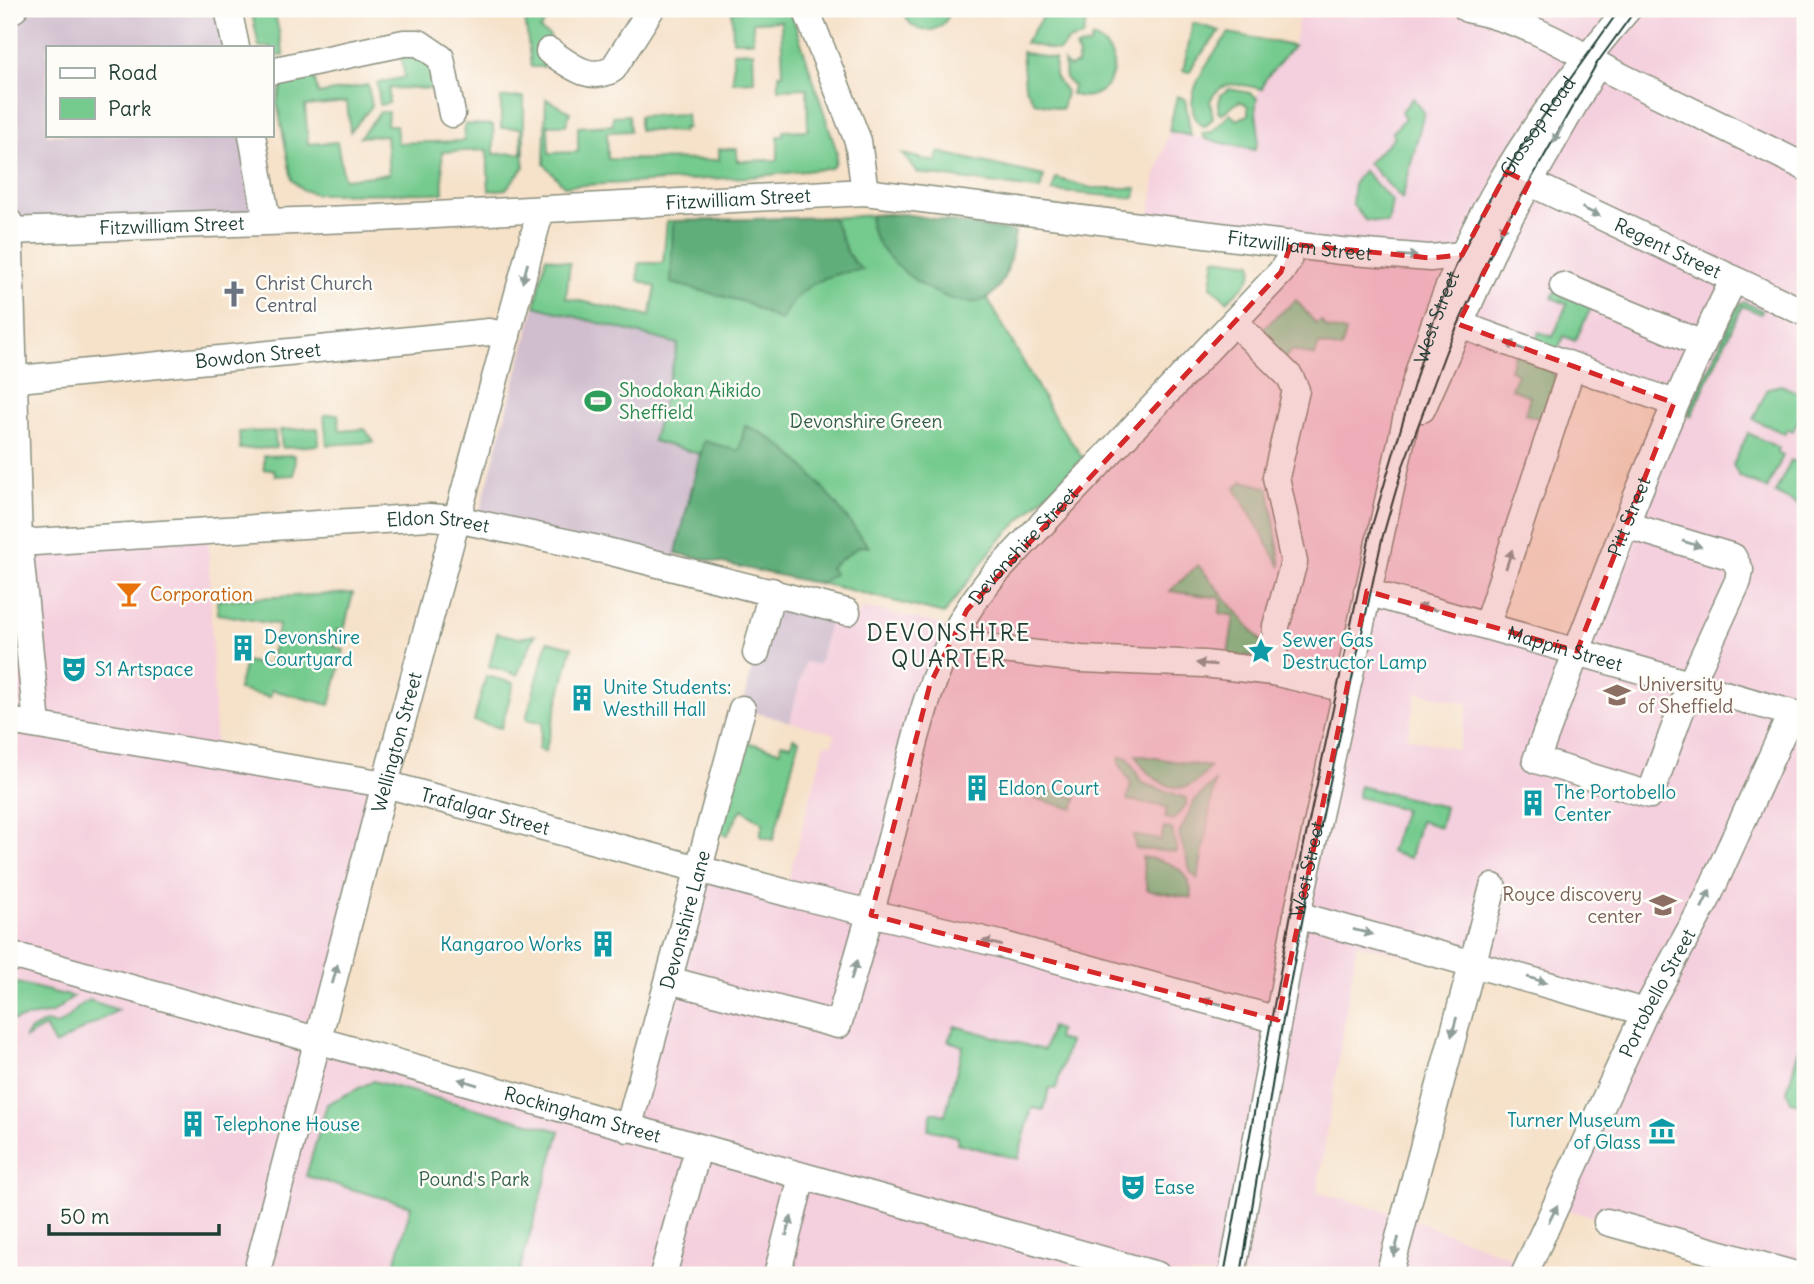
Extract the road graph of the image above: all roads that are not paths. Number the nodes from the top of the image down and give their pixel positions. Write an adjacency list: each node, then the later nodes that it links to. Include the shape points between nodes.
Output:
1 (14, 9): 7 (street)
2 (228, 9): 9 (street)
3 (651, 9): 10 (street, via 612,69 603,75 582,72)
4 (806, 9): 17 (street, via 858,141)
5 (1467, 9): 8 (street)
6 (1628, 9): 11 (street, Glossop Road)
7 (9, 10)
8 (1504, 13): 11 (street)
9 (236, 46)
10 (549, 51)
11 (1592, 59): 15 (street); 16 (street, Glossop Road)
12 (273, 71): 13 (street, via 419,43 441,58)
13 (452, 114)
14 (252, 136): 19 (street)
15 (1805, 167)
16 (1518, 177): 22 (street, Glossop Road, via 1486,205); 23 (street, Regent Street, one-way to 23)
17 (865, 192): 18 (street, Fitzwilliam Street); 21 (street, Fitzwilliam Street)
18 (541, 209): 19 (street, Fitzwilliam Street); 28 (street, Wellington Street, one-way to 28)
19 (267, 221): 20 (street, Fitzwilliam Street)
20 (9, 228): 31 (street)
21 (1291, 244): 22 (street, Fitzwilliam Street, one-way to 22); 26 (street, Devonshire Street, via 1281,272)
22 (1473, 261): 27 (street, West Street); 33 (street, West Street, via 1427,340)
23 (1734, 279): 25 (street, Regent Street); 29 (street, Pitt Street)
24 (1563, 286): 29 (street)
25 (1805, 313)
26 (1234, 322): 41 (street, Devonshire Street, via 992,577); 44 (street, via 1290,377 1296,390 1276,477 1294,562 1276,626)
27 (1458, 324): 30 (street, one-way to 27); 33 (street, West Street)
28 (508, 336): 31 (street, Bowdon Street, via 489,332); 34 (street, Wellington Street)
29 (1702, 344): 32 (street, Pitt Street)
30 (1572, 367): 32 (street); 40 (street, one-way to 30)
31 (10, 380): 36 (street)
32 (1674, 403): 35 (street, Pitt Street)
33 (1397, 466): 38 (street, West Street)
34 (456, 519): 36 (street, Eldon Street); 37 (street, Eldon Street); 51 (street, Wellington Street)
35 (1626, 525): 42 (street, Pitt Street); 45 (street, one-way to 45, via 1733,557 1740,570)
36 (19, 543): 50 (street)
37 (772, 591): 39 (street, Eldon Street); 43 (street)
38 (1367, 592): 40 (street, Mappin Street, one-way to 38); 46 (street, West Street)
39 (847, 612)
40 (1487, 624): 42 (street, Mappin Street)
41 (956, 632): 44 (street, one-way to 41, via 986,648); 54 (street, Devonshire Street, via 930,684)
42 (1577, 651): 45 (street, Mappin Street); 45 (street, Pitt Street, via 1536,760 1650,794)
43 (756, 653)
44 (1273, 672): 46 (street)
45 (1691, 683): 48 (street, Mappin Street)
46 (1346, 689): 55 (street, West Street)
47 (742, 709): 52 (street, Devonshire Lane)
48 (1798, 716): 59 (street, Portobello Street, one-way to 48)
49 (9, 721): 50 (street, Trafalgar Street)
50 (37, 725): 51 (street, Trafalgar Street)
51 (385, 784): 52 (street, Trafalgar Street); 61 (street, Wellington Street, one-way to 51)
52 (700, 869): 54 (street, Trafalgar Street); 58 (street, Devonshire Lane)
53 (1493, 887): 57 (street)
54 (871, 915): 58 (street, Devonshire Street, one-way to 54, via 838,1025); 60 (street, Trafalgar Street, one-way to 54, via 1000,944)
55 (1297, 915): 57 (street, one-way to 57); 60 (street, West Street)
56 (9, 957): 61 (street, Rockingham Street)
57 (1471, 961): 59 (street, one-way to 59); 71 (street, one-way to 71)
58 (669, 980): 62 (street, Devonshire Lane)
59 (1645, 1012): 72 (street, Portobello Street, one-way to 59)
60 (1278, 1020): 70 (street, West Street)
61 (318, 1040): 62 (street, Rockingham Street, one-way to 61); 66 (street, Wellington Street)
62 (628, 1129): 63 (street, Rockingham Street)
63 (698, 1149): 64 (street, Rockingham Street); 67 (street)
64 (802, 1177): 68 (street, one-way to 64); 69 (street, Rockingham Street)
65 (1607, 1222): 73 (street)
66 (256, 1275)
67 (663, 1275)
68 (777, 1275)
69 (1157, 1275)
70 (1232, 1275)
71 (1389, 1275)
72 (1524, 1275)
73 (1796, 1275)

